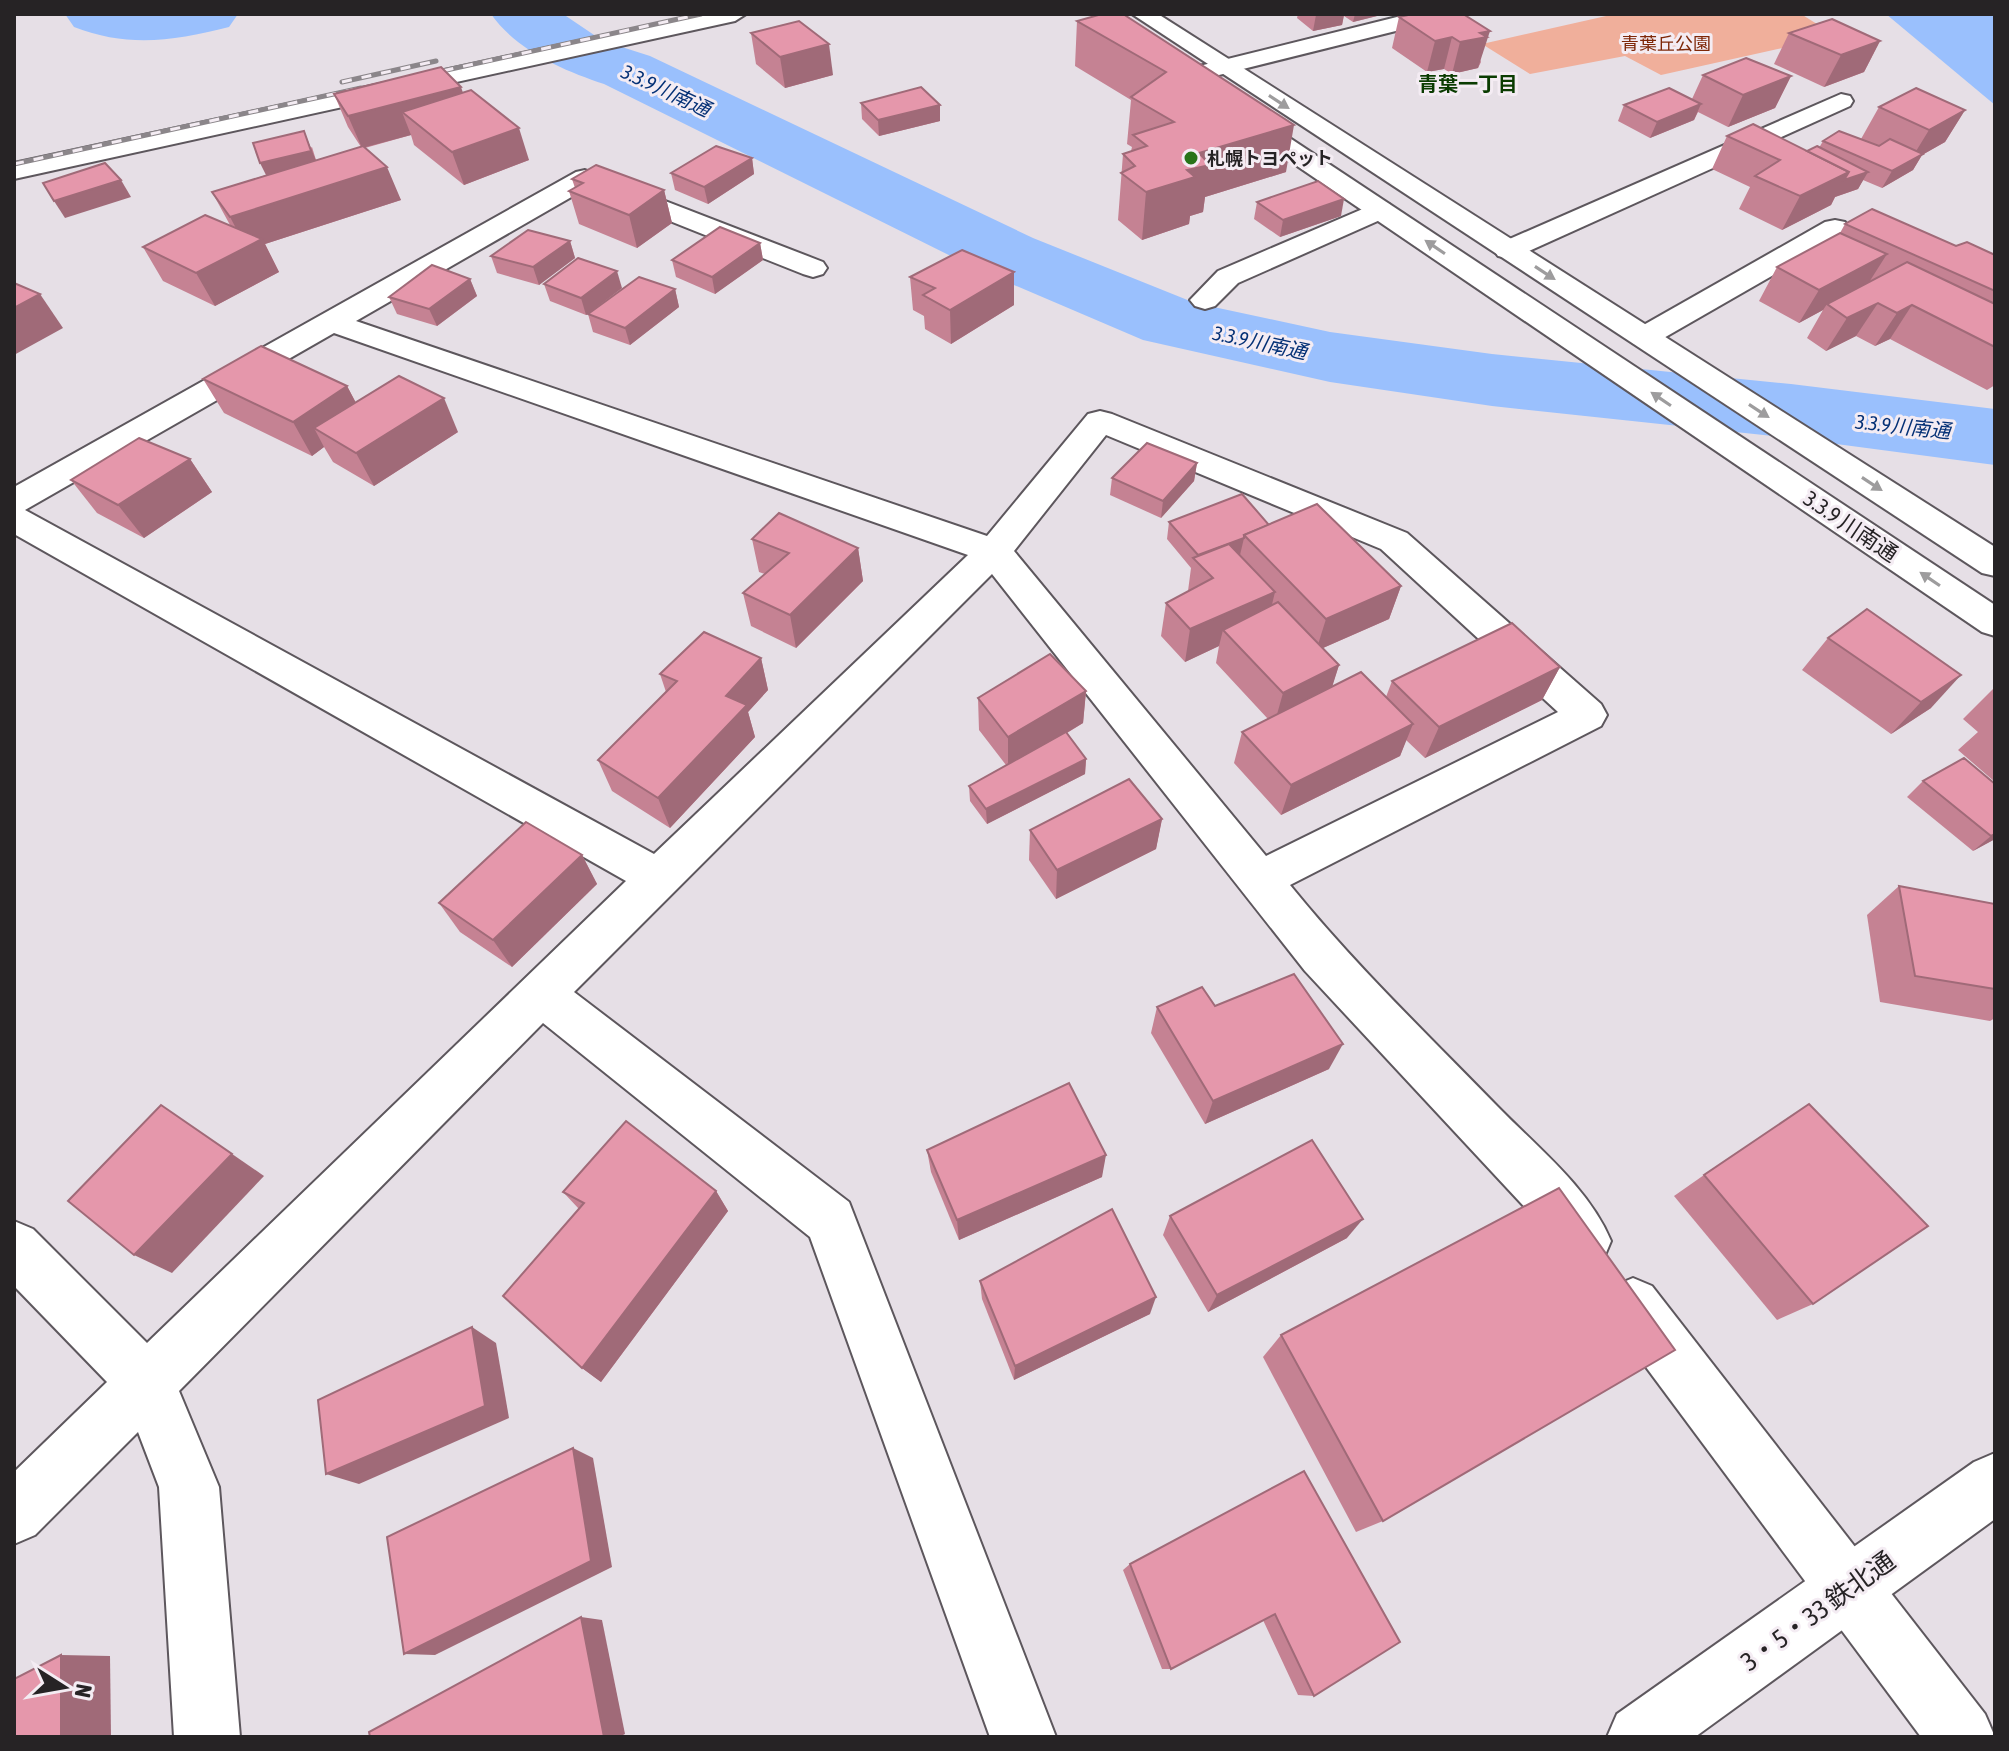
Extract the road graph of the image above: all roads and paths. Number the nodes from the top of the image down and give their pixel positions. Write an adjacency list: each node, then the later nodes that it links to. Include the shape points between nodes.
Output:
1 (735, 14): 8 (street)
2 (1143, 14): 5 (street)
3 (1429, 15): 5 (street)
4 (1159, 62): 6 (street)
5 (1223, 65): 6 (street); 11 (street, one-way to 11)
6 (1183, 77): 9 (street)
7 (1841, 101): 11 (street)
8 (14, 171)
9 (1379, 210): 13 (street, via 1228,277); 20 (street, 3.3.9 川南通, one-way to 9)
10 (1835, 228): 15 (street)
11 (1508, 250): 15 (street, one-way to 15)
12 (813, 268): 14 (street, via 585,178)
13 (1205, 300)
14 (331, 322): 16 (street); 18 (street)
15 (1644, 337): 19 (street, 3.3.9 川南通, one-way to 19)
16 (14, 502)
17 (14, 519): 21 (street)
18 (994, 551): 21 (street); 22 (street); 22 (street, via 1100,421 1394,541 1587,715)
19 (1995, 564)
20 (1995, 623)
21 (658, 878): 23 (street)
22 (1259, 880): 28 (street, via 1321,957 1550,1197)
23 (541, 994): 25 (street); 30 (street, via 830,1220)
24 (14, 1248): 25 (street)
25 (147, 1383): 27 (street); 29 (street, via 189,1487)
26 (1995, 1483): 28 (street, 3・5・33 鉄北通)
27 (14, 1514)
28 (1850, 1589): 31 (street, 3・5・33 鉄北通); 32 (street)
29 (207, 1737)
30 (1023, 1737)
31 (1640, 1737)
32 (1962, 1737)

